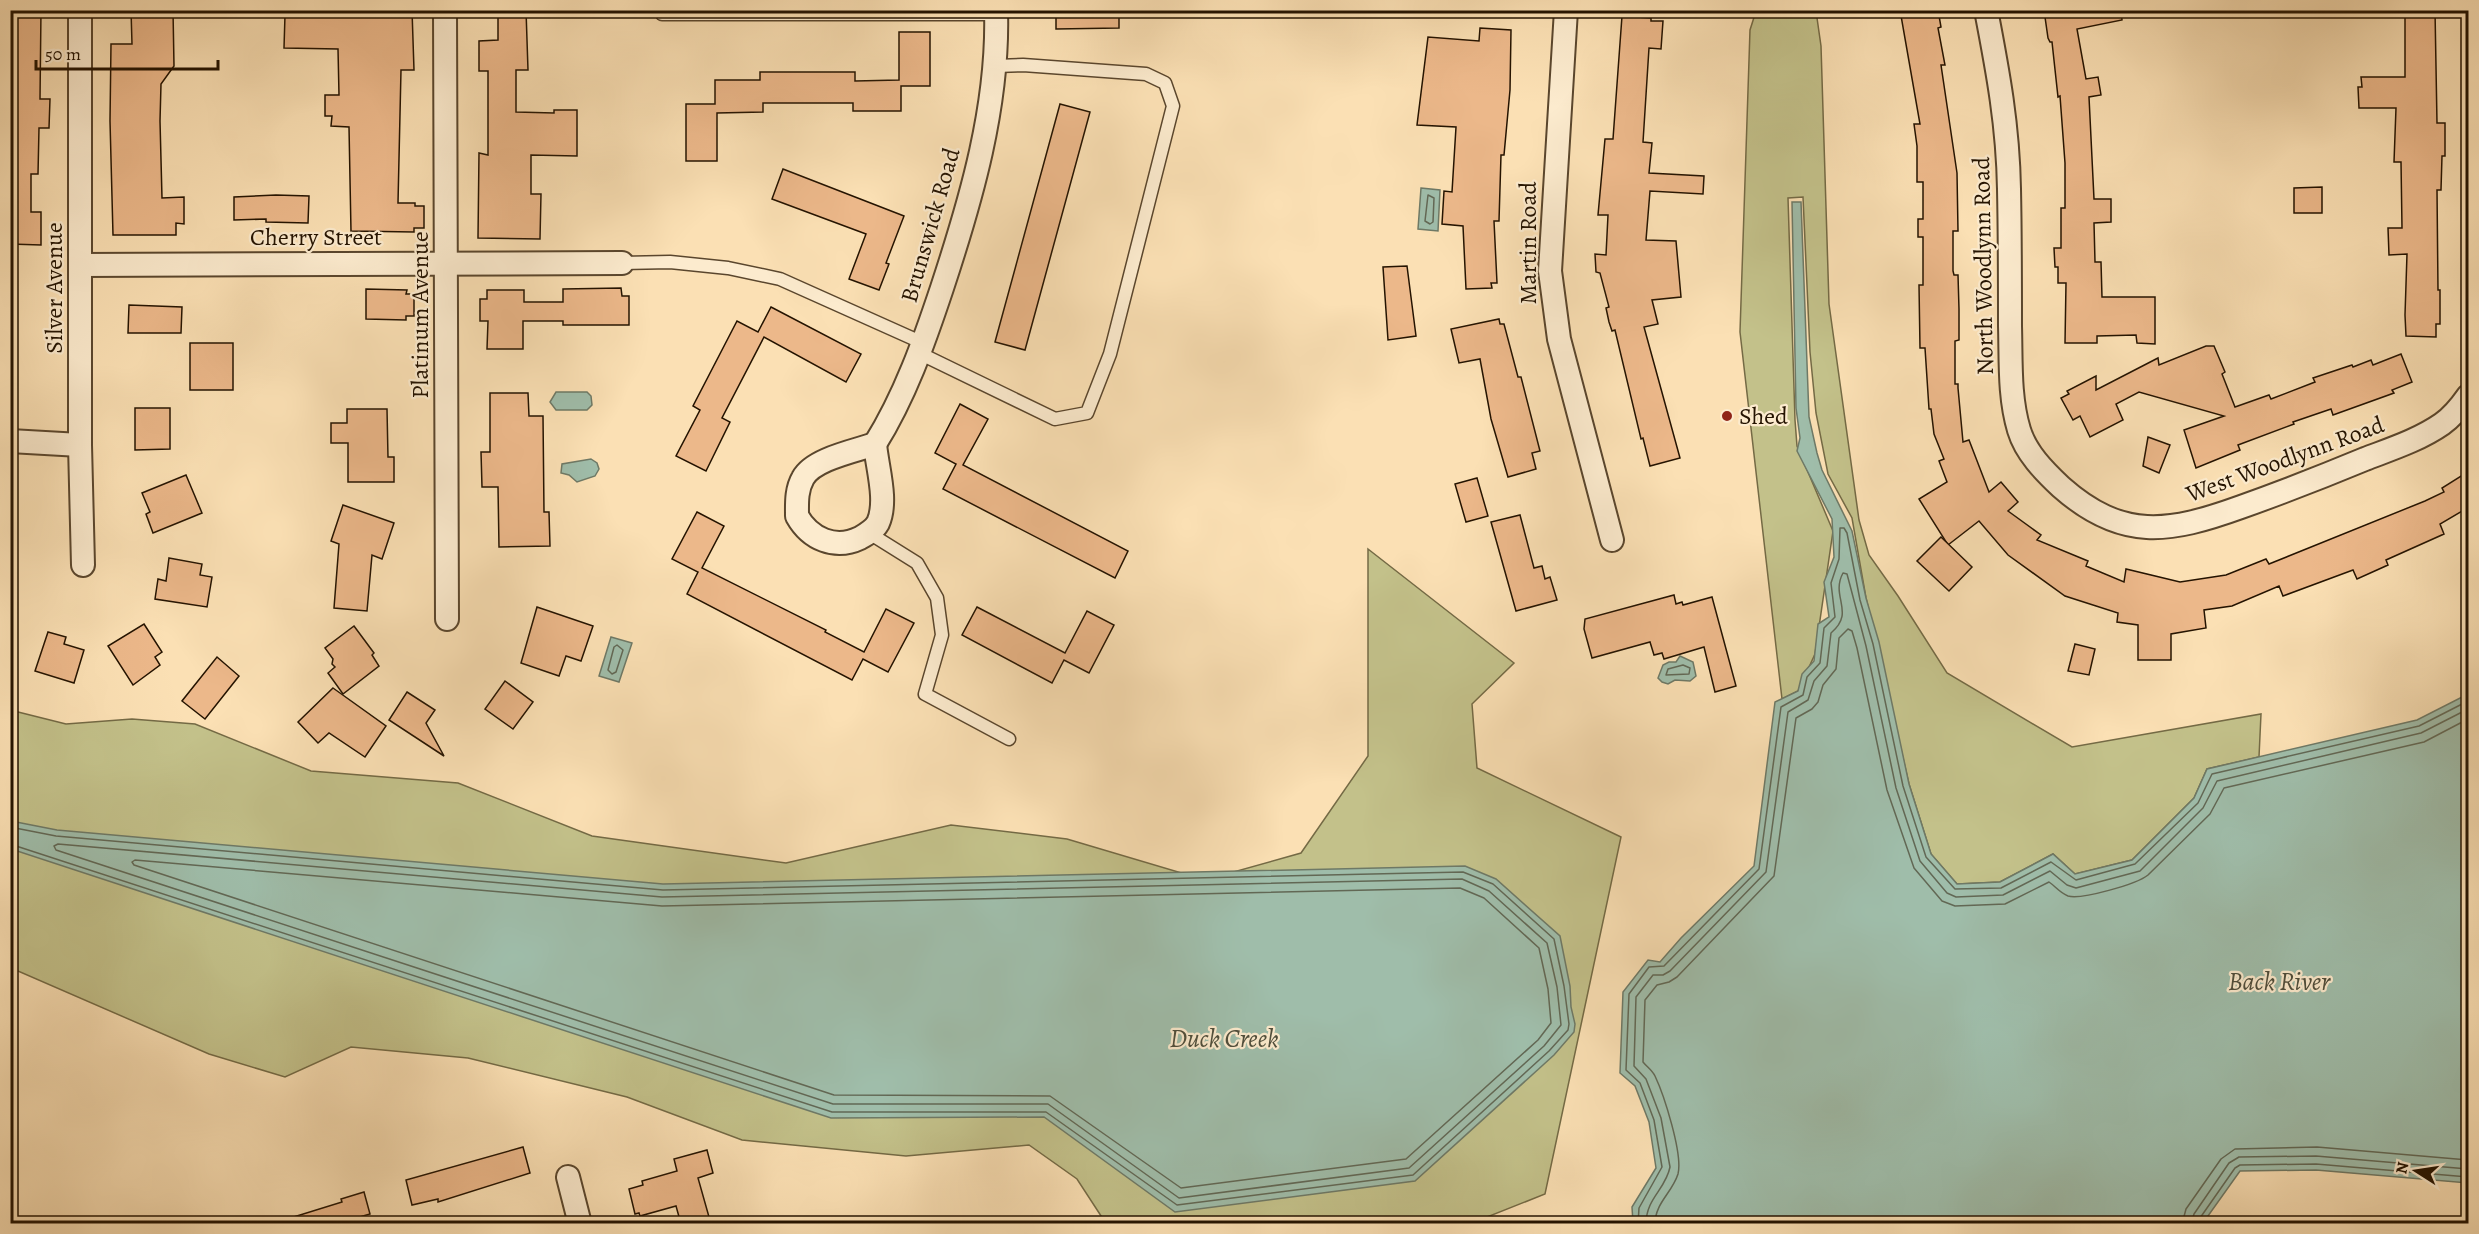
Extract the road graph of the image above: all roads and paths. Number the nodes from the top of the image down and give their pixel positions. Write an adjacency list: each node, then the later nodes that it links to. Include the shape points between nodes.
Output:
1 (80, 10): 10 (street, Silver Avenue)
2 (445, 10): 8 (street, Platinum Avenue)
3 (1566, 10): 18 (street, Martin Road, via 1550,271 1559,339)
4 (1986, 10): 16 (street, North Woodlynn Road, via 2006,122 2010,369 2014,404 2019,431 2031,454)
5 (996, 12): 6 (lane); 7 (street, Brunswick Road)
6 (662, 14)
7 (996, 66): 11 (street, Brunswick Road, via 975,183); 11 (lane, via 1146,74 1165,83 1173,106 1110,354 1087,413 1055,418)
8 (447, 263): 9 (street, Cherry Street); 10 (street, Cherry Street); 20 (street, Platinum Avenue)
9 (622, 263): 11 (lane, via 670,262 780,279)
10 (81, 265): 15 (street, Silver Avenue)
11 (921, 348): 14 (street, Brunswick Road, via 892,416)
12 (2468, 397): 16 (street, West Woodlynn Road, via 2444,422 2420,437 2197,522 2151,528 2126,524 2098,515)
13 (10, 441): 15 (street)
14 (875, 444): 17 (street, via 882,506 878,523); 17 (street, via 818,465 803,476 798,490 797,516 814,536 829,543 850,543)
15 (80, 445): 19 (street, Silver Avenue)
16 (2076, 500)
17 (869, 533): 21 (lane, via 917,563 937,598 942,635 925,694)
18 (1612, 540)
19 (83, 565)
20 (447, 619)
21 (1009, 739)
22 (568, 1177): 23 (street)
23 (580, 1224)

